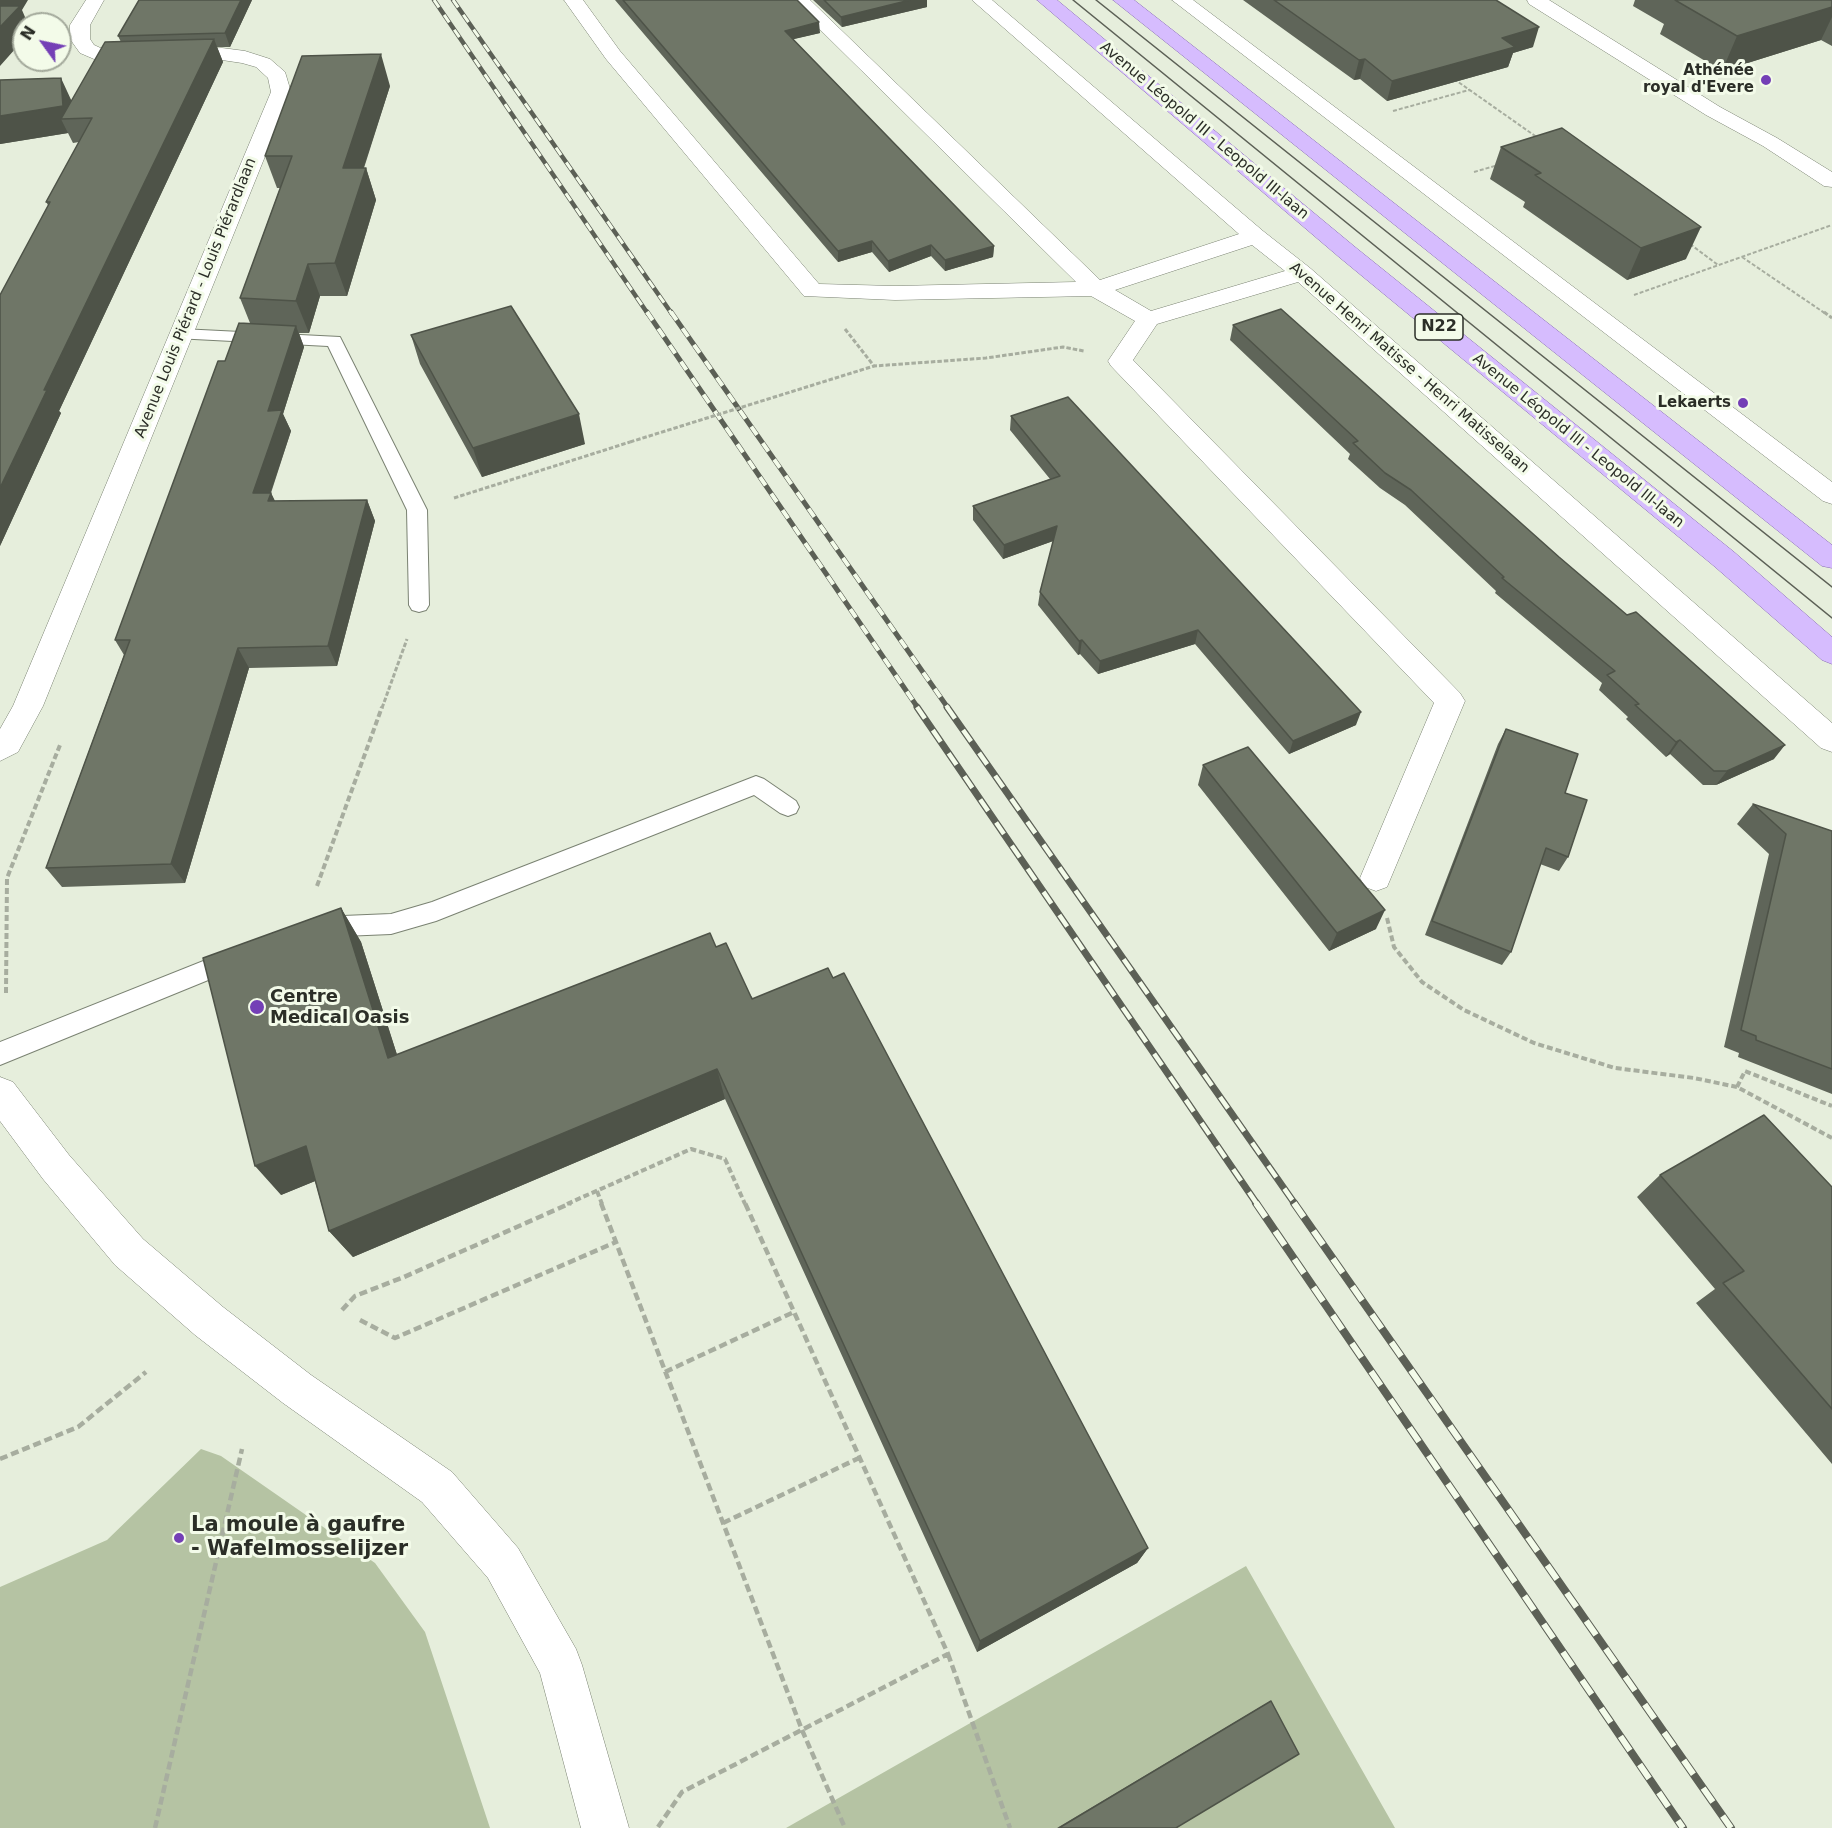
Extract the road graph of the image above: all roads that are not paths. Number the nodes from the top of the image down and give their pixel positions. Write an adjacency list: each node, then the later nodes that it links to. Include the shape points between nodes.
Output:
1 (95, 0): 14 (street, Avenue Louis Piérard - Louis Piérardlaan, via 81,25 80,39 87,49 101,55 122,58 222,54 263,63 278,76 281,92)
2 (573, 0): 12 (street, via 613,55 812,291)
3 (799, 0): 12 (street)
4 (981, 0): 10 (street, Avenue Henri Matisse - Henri Matisselaan)
5 (1046, 0): 18 (main road, Avenue Léopold III - Leopold III-laan / N22, via 1724,559)
6 (1122, 0): 16 (main road)
7 (1181, 0): 15 (street)
8 (1536, 0): 9 (street)
9 (1832, 181)
10 (1255, 236): 11 (street, Avenue Henri Matisse - Henri Matisselaan); 12 (street)
11 (1302, 273): 13 (street); 19 (street, Avenue Henri Matisse - Henri Matisselaan)
12 (1096, 289): 13 (street)
13 (1148, 319): 22 (street, via 1120,362 1450,701)
14 (181, 334): 17 (lane, via 334,341 417,510); 20 (street, Avenue Louis Piérard - Louis Piérardlaan, via 28,706 7,744)
15 (1832, 495)
16 (1832, 559)
17 (419, 605)
18 (1832, 653)
19 (1832, 740)
20 (0, 749)
21 (788, 807): 23 (lane, via 756,785 436,910 391,924)
22 (1376, 878)
23 (305, 930)
24 (256, 950): 25 (lane)
25 (0, 1054)
26 (0, 1093): 27 (street, via 56,1167 129,1252 297,1389 437,1487 503,1563 560,1665)
27 (605, 1828)

